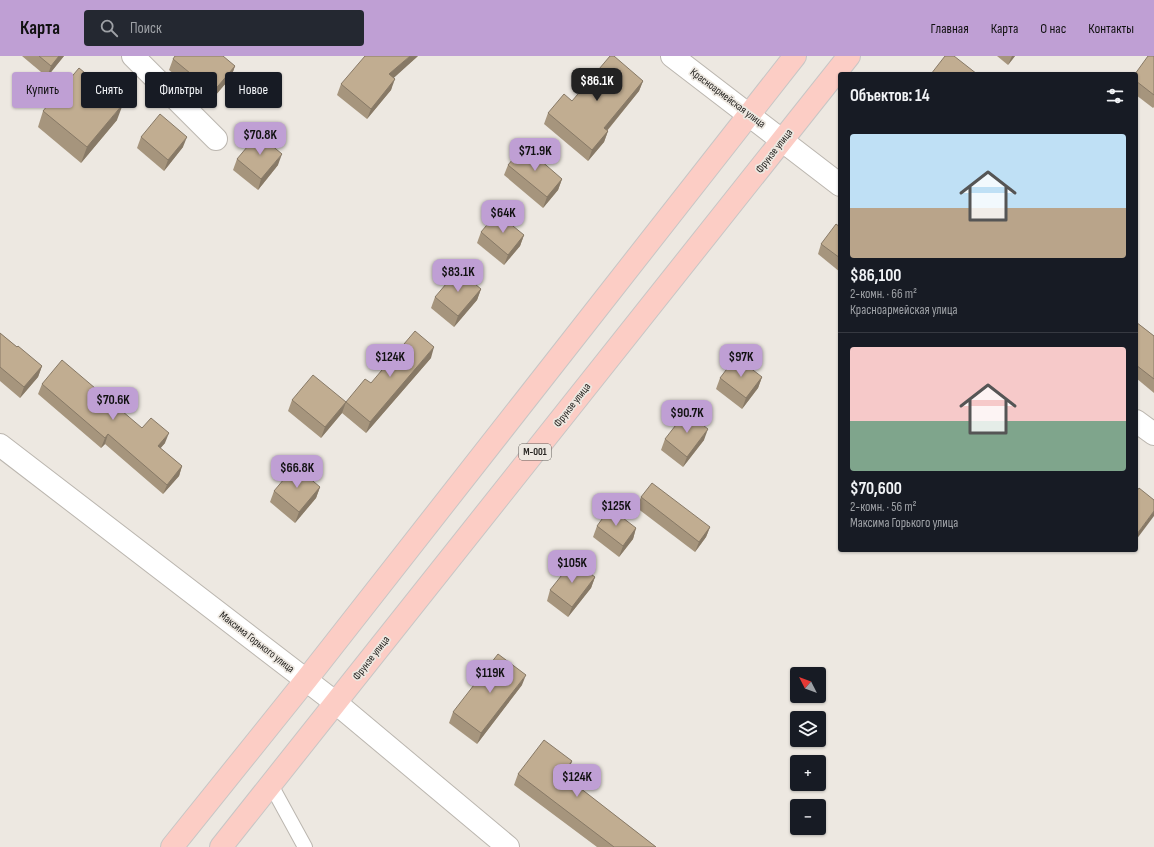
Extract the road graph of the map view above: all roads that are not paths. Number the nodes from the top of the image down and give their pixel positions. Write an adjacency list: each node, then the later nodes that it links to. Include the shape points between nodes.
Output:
1 (133, 56): 6 (street)
2 (672, 56): 5 (street, Красноармейская улица)
3 (795, 56): 5 (main road)
4 (849, 56): 7 (main road, Фрунзе улица / M-001)
5 (749, 114): 7 (street, Красноармейская улица); 12 (main road)
6 (216, 139)
7 (783, 140): 8 (street, Красноармейская улица); 13 (main road, Фрунзе улица / M-001)
8 (838, 183)
9 (1138, 422): 10 (street)
10 (1154, 434)
11 (0, 445): 12 (street, Максима Горького улица)
12 (306, 680): 13 (street, Максима Горького улица); 15 (main road)
13 (336, 703): 14 (main road, Фрунзе улица / M-001); 18 (street, Максима Горького улица)
14 (271, 786): 16 (main road, Фрунзе улица / M-001); 17 (lane)
15 (172, 847)
16 (221, 847)
17 (305, 847)
18 (508, 847)

